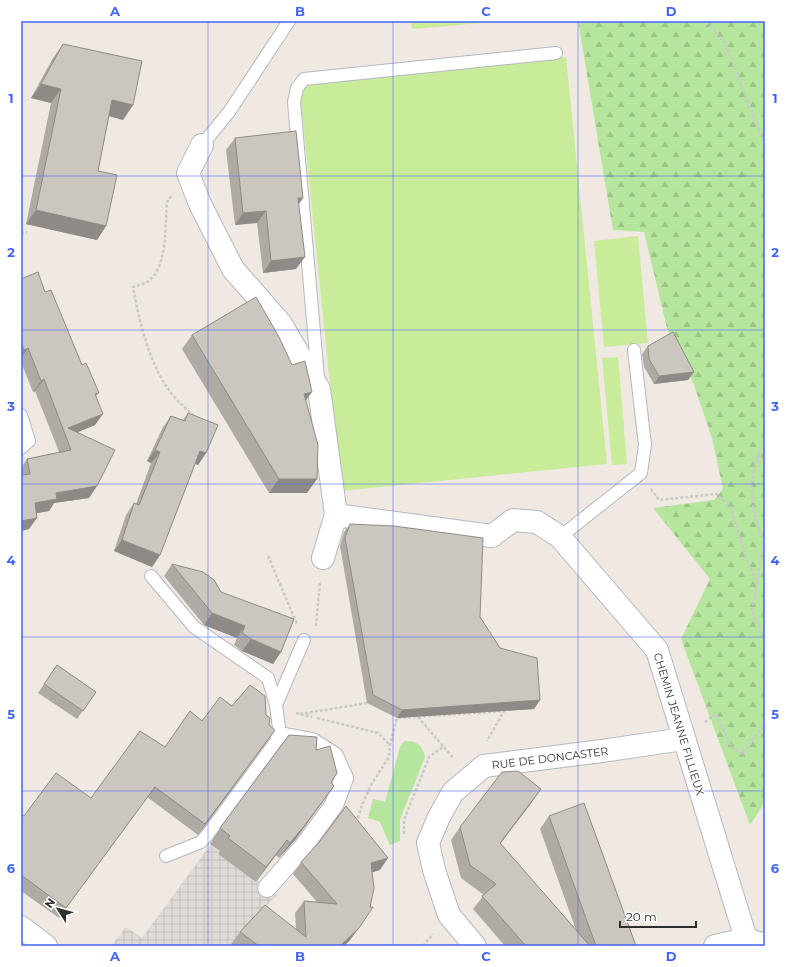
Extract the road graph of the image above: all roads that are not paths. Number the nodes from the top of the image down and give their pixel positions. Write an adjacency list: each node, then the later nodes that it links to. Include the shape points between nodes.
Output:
1 (289, 21): 3 (lane, via 229,112)
2 (556, 53): 5 (lane, via 304,79 297,88 294,102)
3 (202, 145): 5 (street, via 188,173 200,204 233,269 281,324)
4 (634, 350): 9 (lane, via 645,445 641,473)
5 (319, 389): 8 (street)
6 (21, 414): 7 (lane, via 29,441)
7 (21, 448)
8 (336, 515): 9 (street, CHEMIN JEANNE FILLIEUX, via 492,536 513,520 537,522); 10 (street)
9 (560, 537): 15 (street, CHEMIN JEANNE FILLIEUX, via 657,650)
10 (323, 558)
11 (151, 576): 13 (lane, via 194,627 268,678)
12 (304, 640): 13 (lane)
13 (276, 705): 14 (lane)
14 (280, 736): 16 (lane, via 201,842); 17 (street, via 312,742 334,756 344,778 334,805 303,847)
15 (683, 739): 19 (street, CHEMIN JEANNE FILLIEUX); 21 (street, RUE DE DONCASTER, via 484,766 453,792 428,843 449,915)
16 (166, 856)
17 (267, 888)
18 (21, 927): 20 (street)
19 (755, 942): 22 (street)
20 (46, 946)
21 (475, 946)
22 (715, 946)

